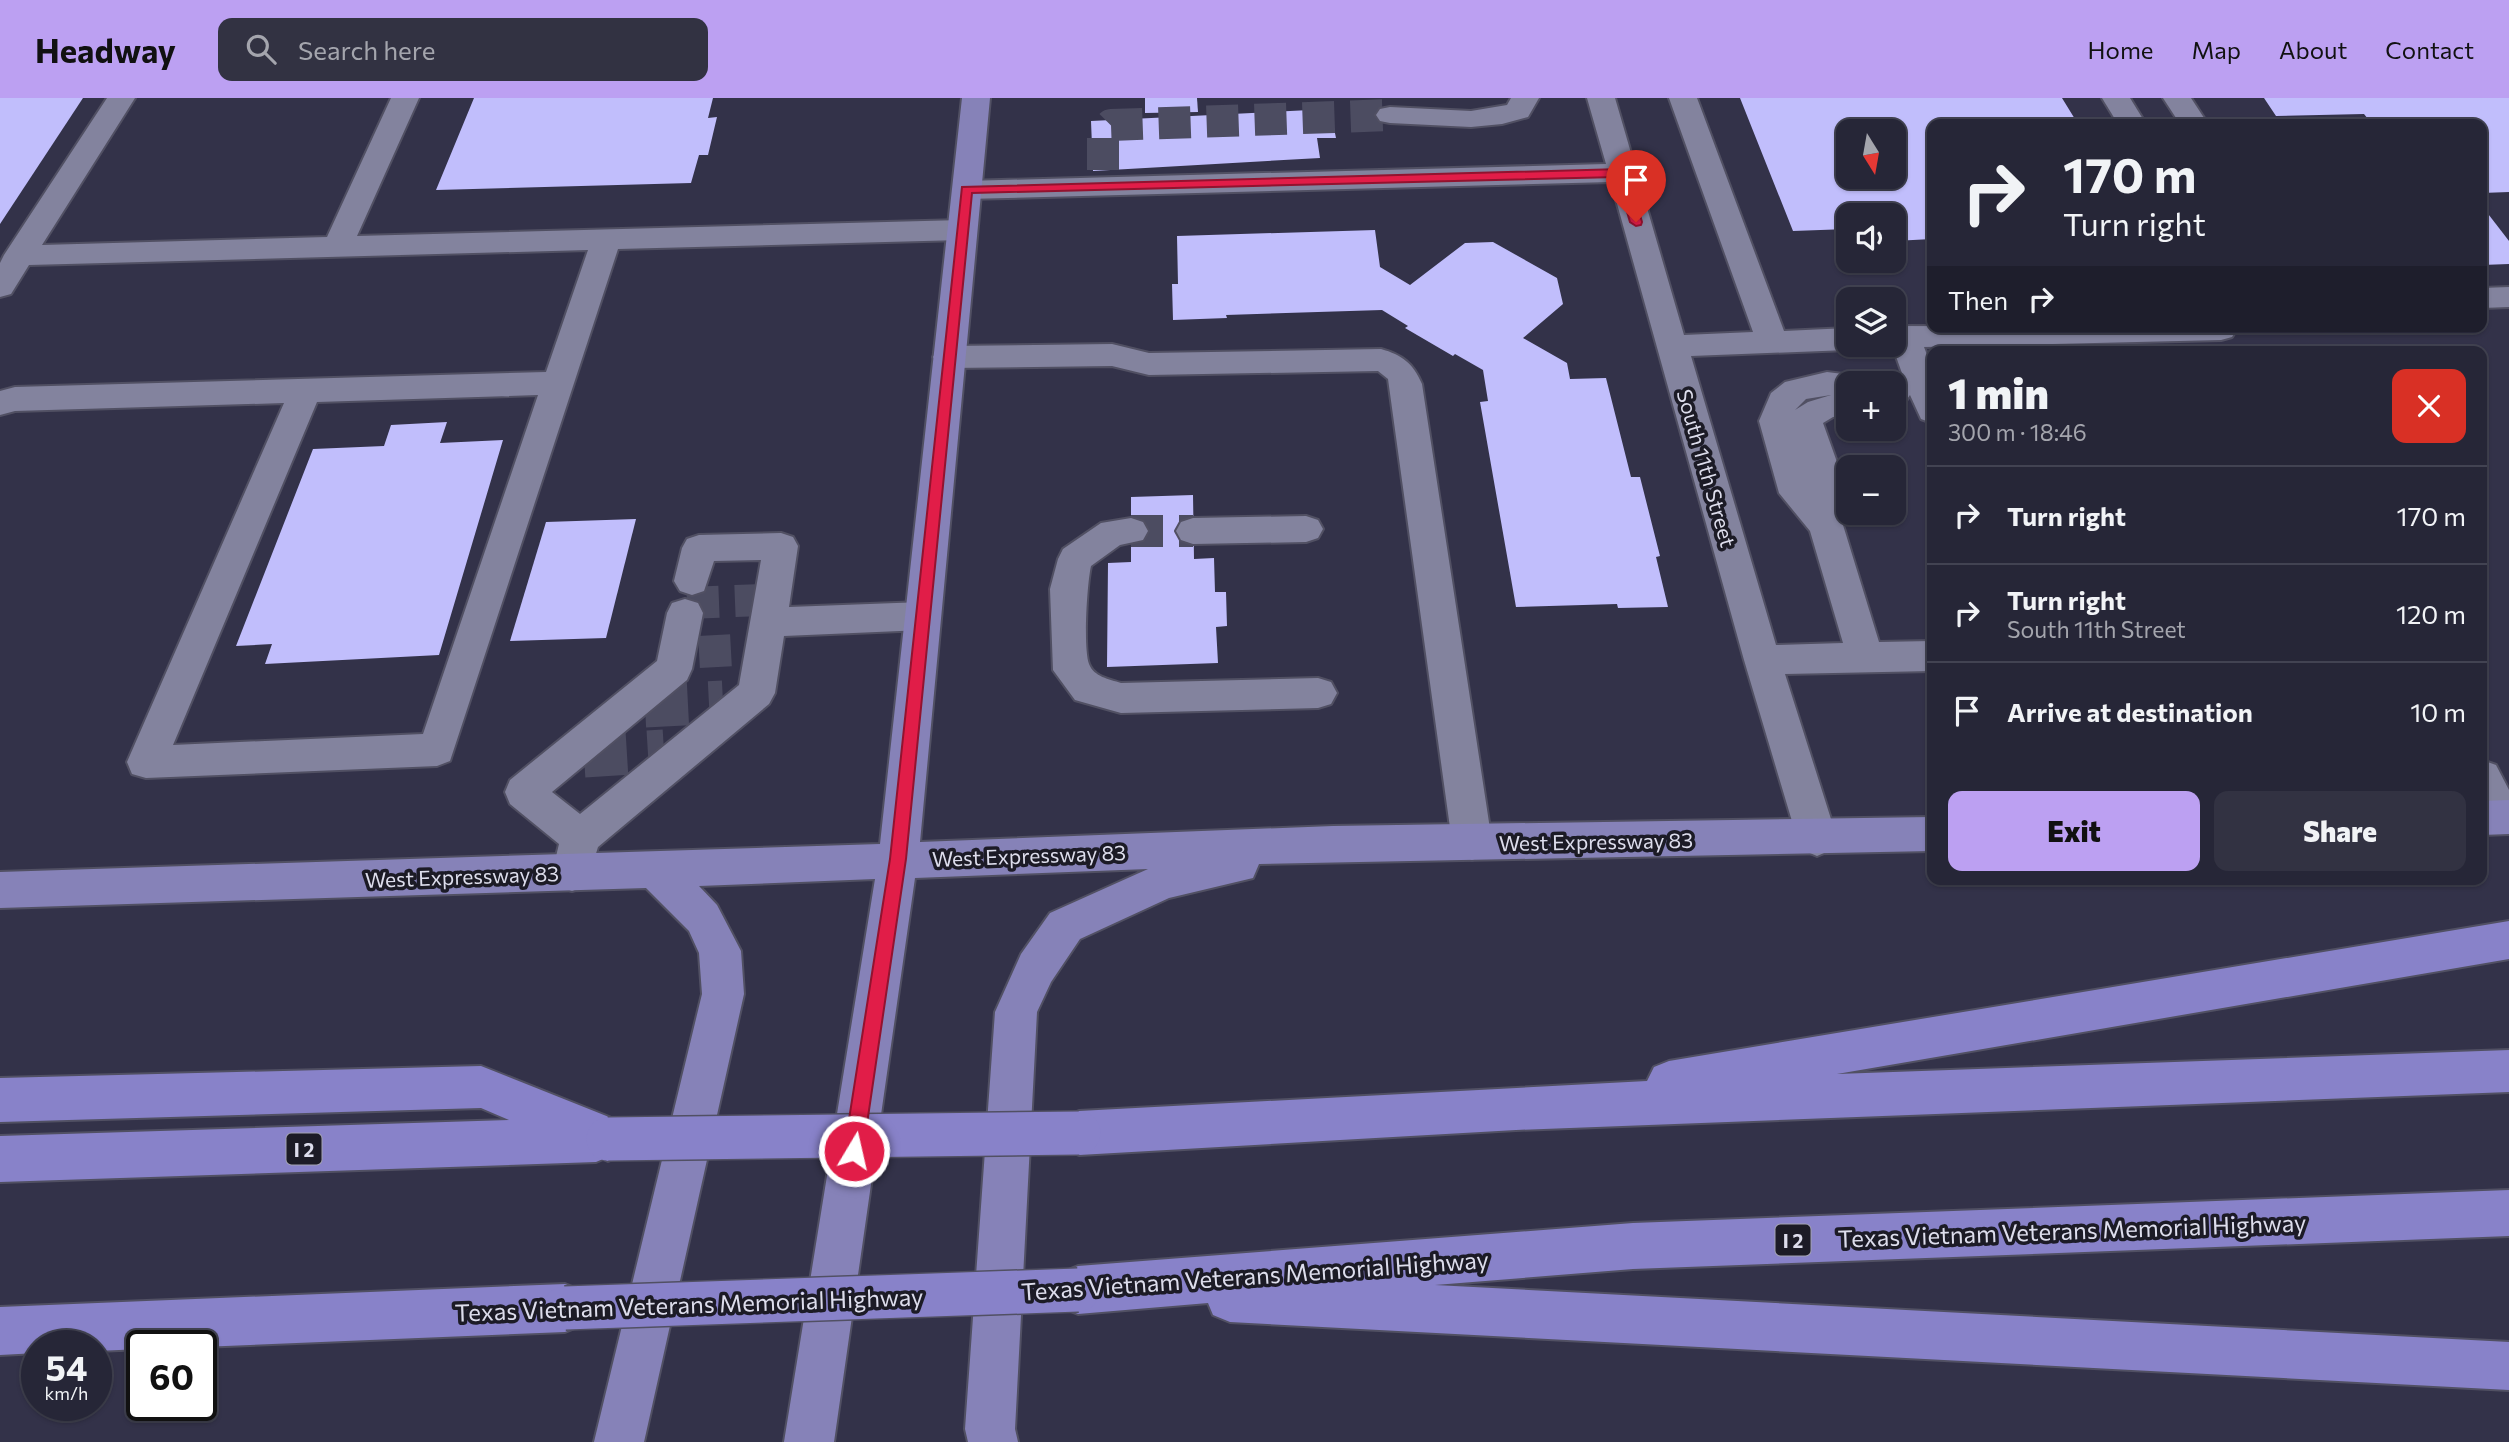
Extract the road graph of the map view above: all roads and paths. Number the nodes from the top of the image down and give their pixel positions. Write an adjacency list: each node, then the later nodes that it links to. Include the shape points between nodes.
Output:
1 (121, 98): 17 (street)
2 (405, 98): 16 (street)
3 (976, 98): 13 (main road)
4 (1525, 98): 9 (street, via 1518,111 1499,118)
5 (1601, 98): 12 (street, South 11th Street)
6 (1683, 98): 24 (street)
7 (2116, 98): 10 (street)
8 (2177, 98): 11 (street)
9 (1390, 115)
10 (2129, 119)
11 (2191, 119)
12 (1622, 173): 13 (street, via 1103,178); 25 (street, South 11th Street)
13 (966, 190): 14 (main road)
14 (962, 230): 15 (street); 26 (main road)
15 (606, 239): 16 (street); 28 (street)
16 (337, 247): 17 (street)
17 (19, 255): 18 (street)
18 (0, 287)
19 (2509, 297): 20 (street)
20 (2487, 298)
21 (2226, 336): 22 (street)
22 (1906, 337)
23 (1836, 340): 24 (street)
24 (1773, 343): 25 (street)
25 (1672, 346): 42 (street, South 11th Street)
26 (949, 357): 38 (main road); 48 (street, via 1112,355 1149,364 1381,360 1395,365 1406,384)
27 (1902, 357): 31 (street)
28 (558, 383): 30 (street); 30 (street, via 437,750 146,762)
29 (1836, 383): 34 (street, via 1796,390 1782,401 1775,421 1796,492)
30 (306, 390): 32 (street)
31 (1908, 392)
32 (0, 403)
33 (1836, 405): 34 (street, via 1814,412 1805,421 1830,490)
34 (1826, 525): 41 (street)
35 (1306, 529): 37 (street)
36 (1131, 531): 43 (street, via 1113,532 1075,559 1068,589 1071,670 1088,689 1121,698)
37 (1193, 531)
38 (923, 616): 39 (street); 51 (main road)
39 (765, 624): 50 (street, via 756,693 736,701 675,751); 50 (street, via 781,547 699,548 688,597 688,653 636,706 524,792)
40 (1927, 656): 41 (street)
41 (1865, 657): 42 (street)
42 (1762, 660): 47 (street, South 11th Street)
43 (1318, 693)
44 (2487, 790): 45 (street)
45 (2498, 818)
46 (1927, 834): 47 (main road, West Expressway 83)
47 (1817, 838): 48 (main road, West Expressway 83)
48 (1472, 842): 49 (main road, West Expressway 83)
49 (1333, 844): 51 (main road, West Expressway 83); 66 (main road, via 1164,881 1065,926 1036,968 1016,1012 990,1429)
50 (576, 855): 52 (main road, West Expressway 83); 53 (main road, West Expressway 83)
51 (898, 859): 52 (main road, West Expressway 83); 65 (main road)
52 (655, 870): 64 (main road, via 703,918 720,951 723,994)
53 (0, 890)
54 (2509, 940): 57 (highway)
55 (2509, 1071): 57 (highway, I 2)
56 (0, 1100): 58 (highway, via 481,1087)
57 (1516, 1108): 58 (highway, I 2, bridge, via 1079,1133)
58 (608, 1139): 59 (highway, I 2)
59 (0, 1159)
60 (2509, 1213): 61 (highway, Texas Vietnam Veterans Memorial Highway / I 2, via 1633,1246)
61 (1077, 1290): 62 (highway, Texas Vietnam Veterans Memorial Highway / I 2, bridge); 63 (highway)
62 (0, 1331)
63 (2509, 1366)
64 (620, 1442)
65 (809, 1442)
66 (993, 1442)

